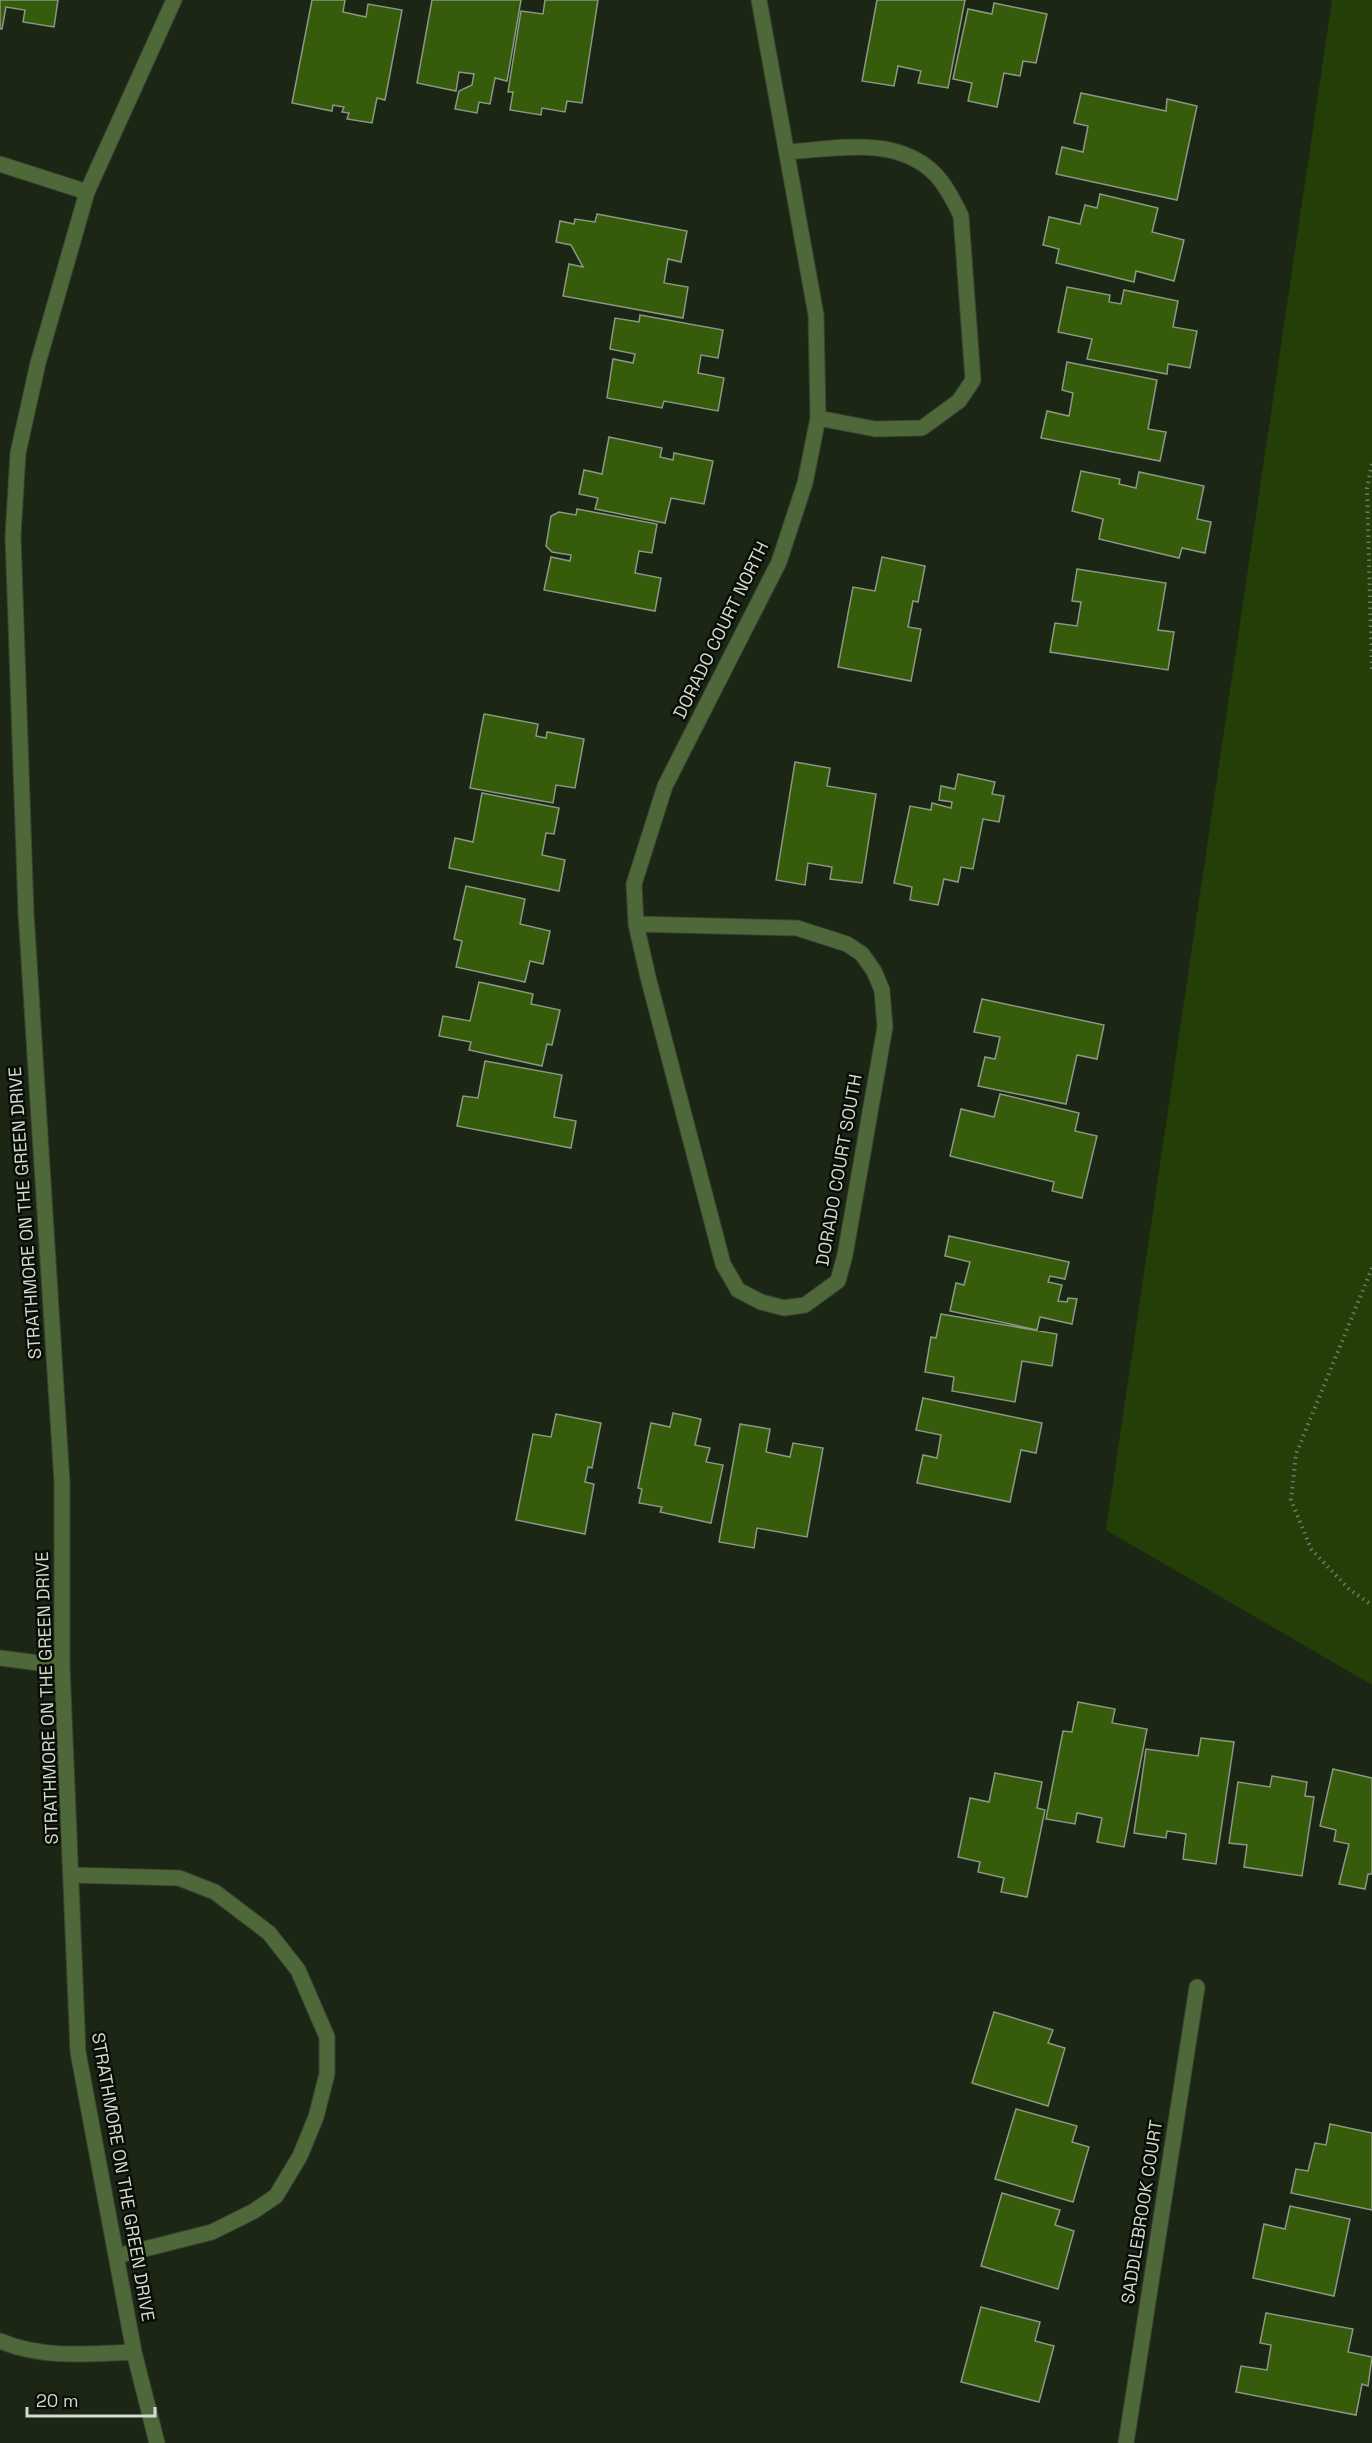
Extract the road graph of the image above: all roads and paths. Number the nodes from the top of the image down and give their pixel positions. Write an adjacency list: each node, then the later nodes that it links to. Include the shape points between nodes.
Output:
1 (174, 0): 5 (street, STRATHMORE ON THE GREEN DRIVE)
2 (759, 0): 3 (street, DORADO COURT NORTH)
3 (787, 152): 6 (street, DORADO COURT NORTH, via 816,315); 6 (street, via 886,148 917,159 935,174 961,216 973,380 958,401 922,428 875,429)
4 (0, 164): 5 (street)
5 (87, 192): 14 (street, STRATHMORE ON THE GREEN DRIVE, via 38,363 18,453 13,536 26,913 62,1482)
6 (818, 418): 9 (street, DORADO COURT NORTH, via 805,483 779,562)
7 (1372, 464): 8 (path, via 1367,488)
8 (1372, 670)
9 (665, 786): 10 (street, DORADO COURT SOUTH, via 633,884)
10 (636, 924): 10 (street, DORADO COURT SOUTH, via 723,1264 738,1290 760,1302 784,1308 805,1305 838,1281 844,1255 885,1027 882,990 874,971 862,954 848,944 796,928)
11 (1372, 1268): 12 (path, via 1296,1454 1291,1500 1311,1549 1350,1590)
12 (1372, 1605)
13 (0, 1658): 14 (street)
14 (62, 1666): 15 (street, STRATHMORE ON THE GREEN DRIVE)
15 (71, 1875): 17 (street, STRATHMORE ON THE GREEN DRIVE, via 78,2052); 17 (street, via 179,1878 215,1892 269,1933 298,1971 327,2037 327,2074 316,2117 300,2156 276,2196 212,2232)
16 (1197, 1987): 21 (street, SADDLEBROOK COURT)
17 (117, 2256): 19 (street, STRATHMORE ON THE GREEN DRIVE)
18 (0, 2341): 19 (street, via 17,2348 61,2355)
19 (134, 2352): 20 (street, STRATHMORE ON THE GREEN DRIVE)
20 (157, 2443)
21 (1126, 2443)

